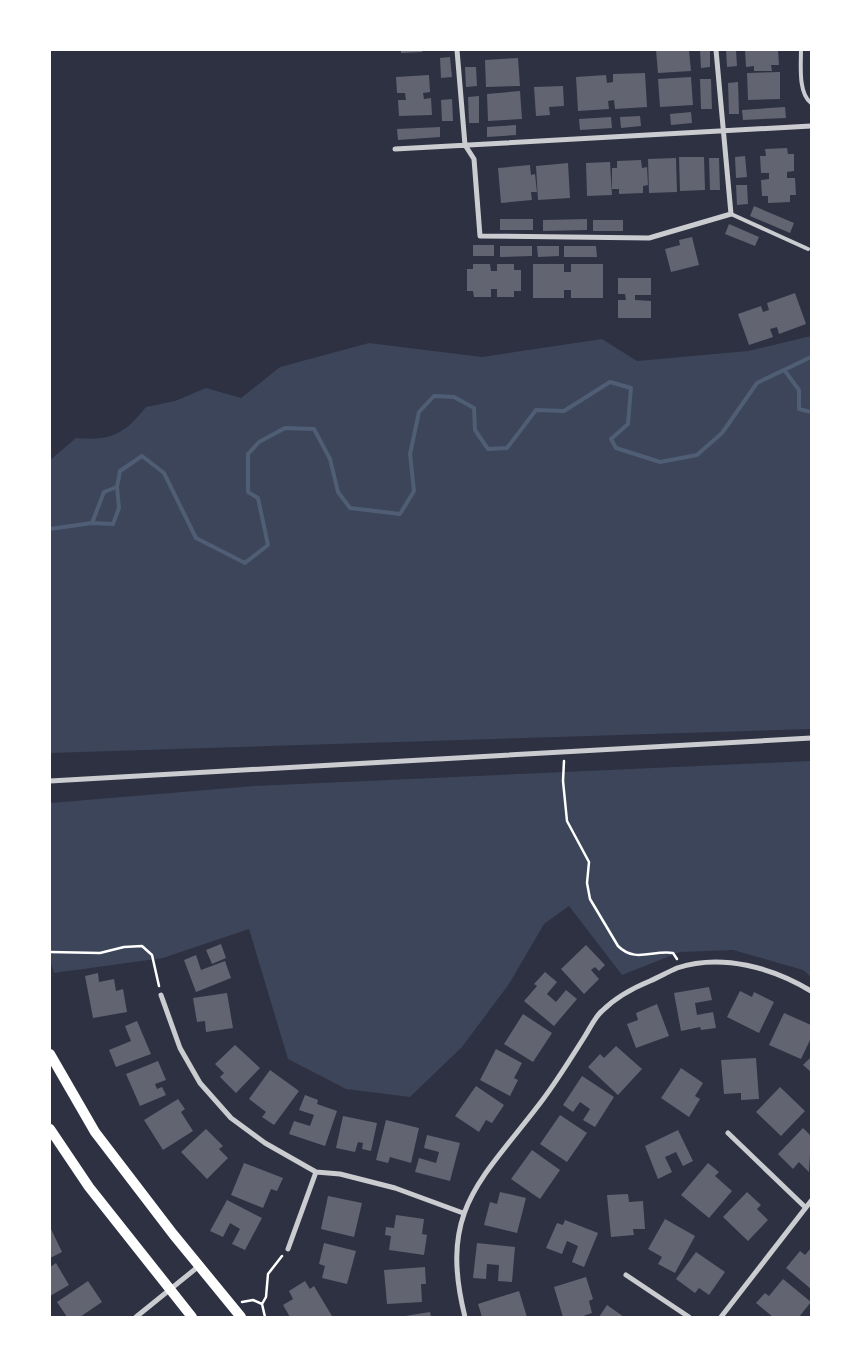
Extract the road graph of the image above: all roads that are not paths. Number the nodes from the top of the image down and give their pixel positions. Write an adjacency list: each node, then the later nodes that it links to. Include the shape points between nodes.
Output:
1 (457, 50): 7 (street)
2 (716, 50): 6 (street)
3 (801, 50): 4 (lane, via 802,85 806,100)
4 (811, 103)
5 (811, 126): 6 (street)
6 (722, 132): 7 (street); 9 (street)
7 (465, 145): 8 (street); 9 (street, via 474,159 480,236 649,238)
8 (396, 149)
9 (731, 214): 10 (lane)
10 (808, 249)
11 (811, 738): 12 (street)
12 (50, 781)
13 (811, 991): 21 (street, via 791,979 756,966 716,962 679,968 632,989 601,1011 543,1100 476,1184)
14 (161, 995): 18 (street, via 180,1048 200,1084 231,1118 265,1143)
15 (50, 1054): 23 (main road, via 95,1132)
16 (50, 1129): 25 (main road, via 88,1187)
17 (728, 1133): 20 (street)
18 (316, 1172): 21 (street, via 340,1174 395,1188); 22 (street)
19 (811, 1201): 20 (street)
20 (805, 1207): 31 (street)
21 (463, 1213): 29 (street, via 456,1241 459,1292)
22 (288, 1249)
23 (199, 1266): 25 (street); 26 (main road)
24 (626, 1274): 30 (street)
25 (169, 1290): 27 (street); 28 (main road)
26 (238, 1313)
27 (136, 1317)
28 (192, 1317)
29 (465, 1317)
30 (688, 1317)
31 (721, 1317)

